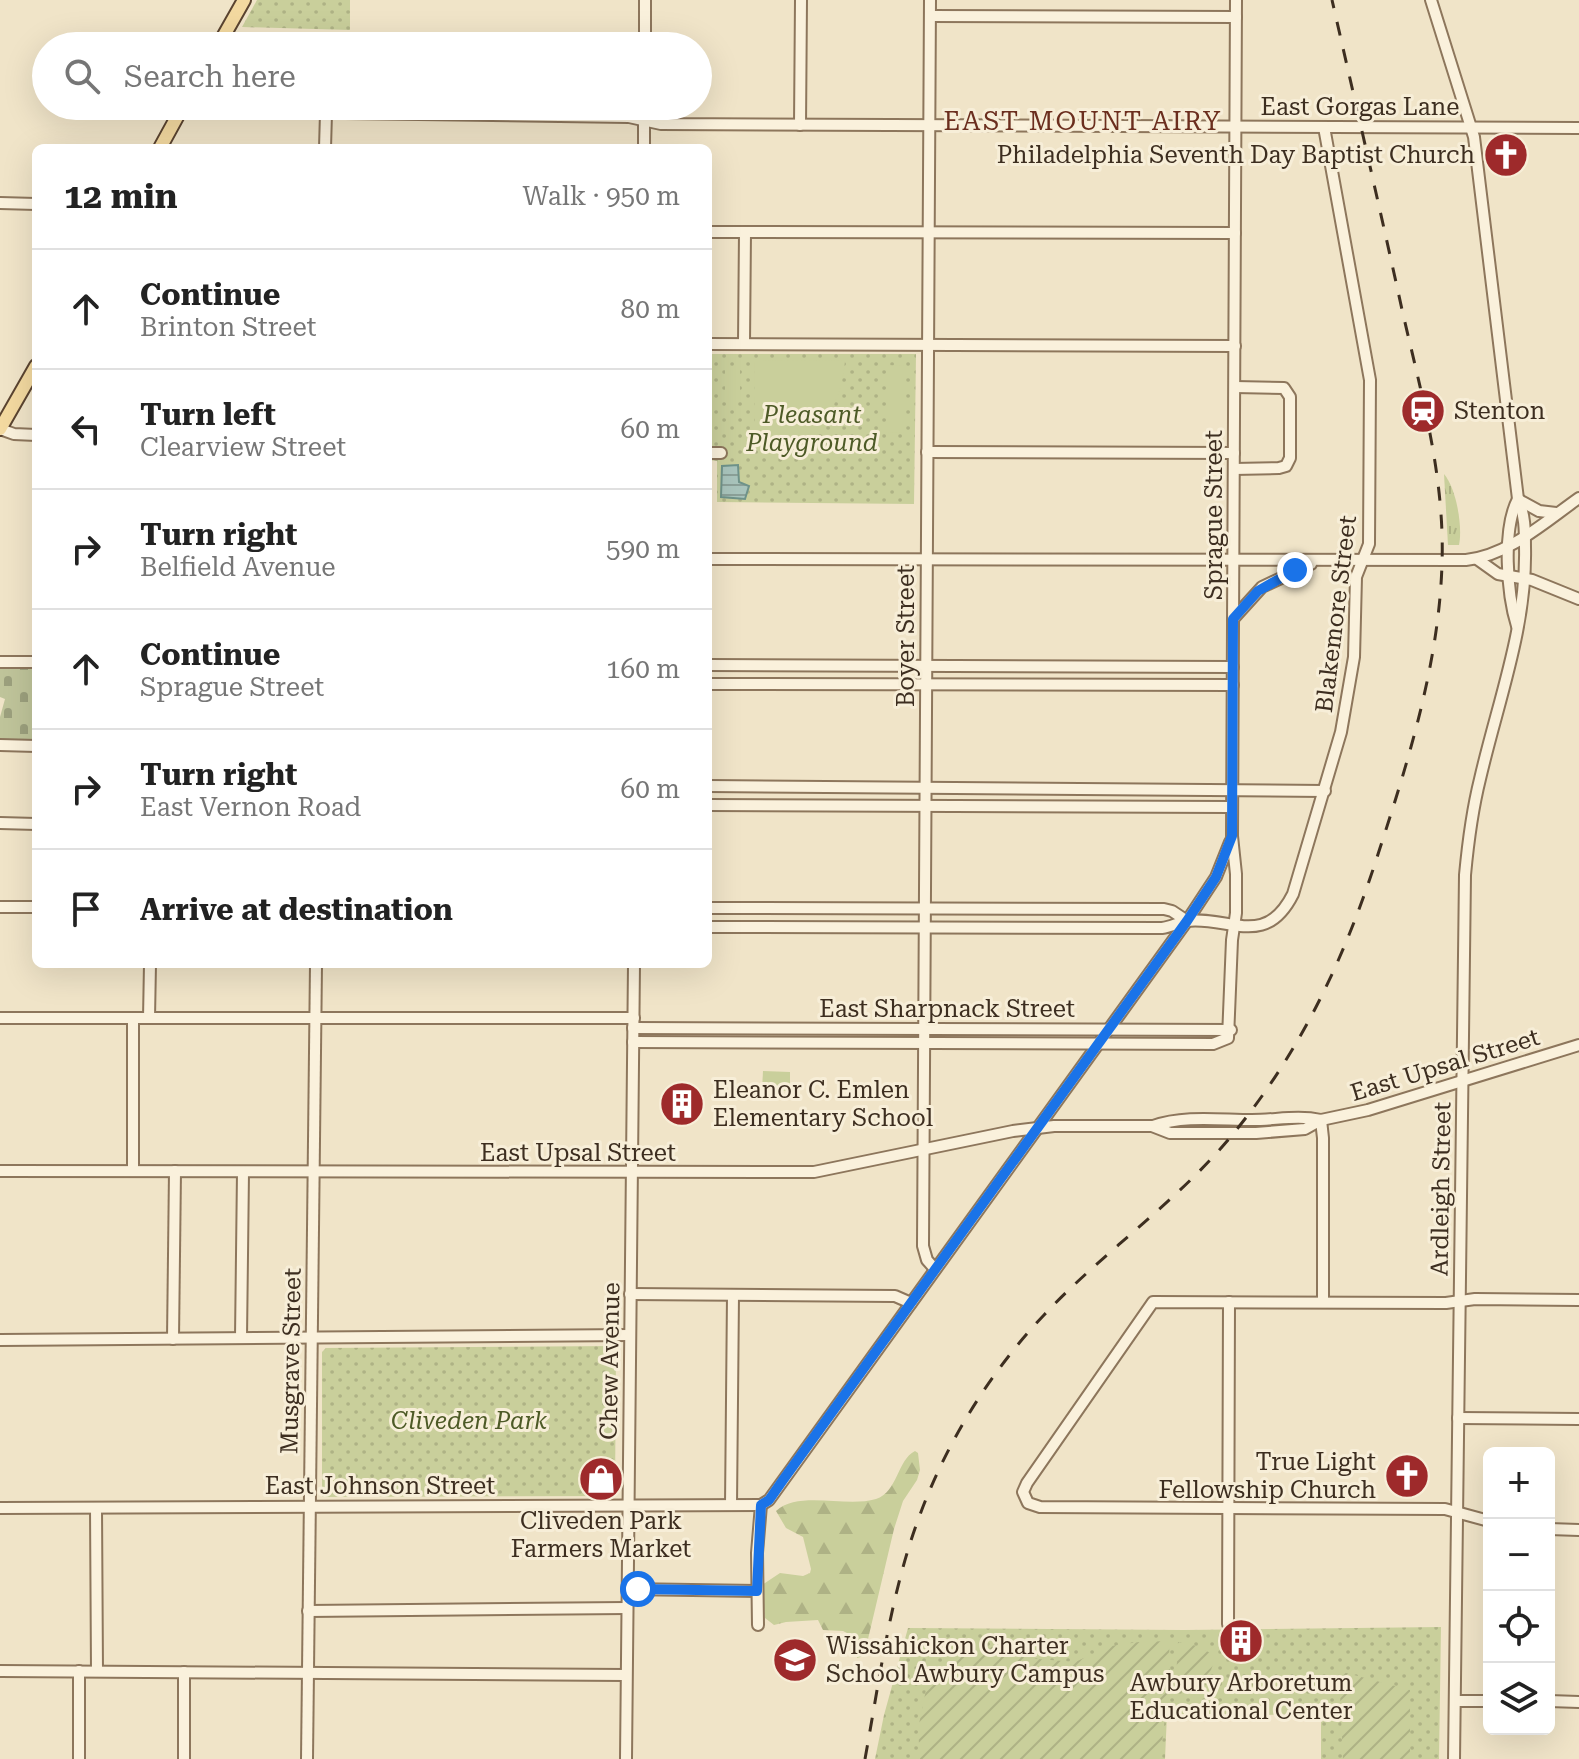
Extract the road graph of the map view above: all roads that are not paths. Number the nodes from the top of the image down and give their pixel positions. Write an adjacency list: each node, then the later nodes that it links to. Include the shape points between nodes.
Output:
1 (244, 0): 9 (main road)
2 (645, 0): 10 (street)
3 (801, 0): 15 (street)
4 (930, 0): 7 (street, Boyer Street)
5 (1236, 0): 8 (street, Sprague Street)
6 (1431, 0): 19 (street, Ardleigh Street)
7 (930, 16): 8 (street); 16 (street, Boyer Street)
8 (1236, 17): 17 (street, Sprague Street)
9 (226, 32)
10 (645, 32)
11 (175, 120): 21 (main road)
12 (326, 120): 22 (street)
13 (640, 120): 14 (street, East Gorgas Lane)
14 (644, 121): 15 (street, East Gorgas Lane); 23 (street)
15 (800, 125): 16 (street, East Gorgas Lane)
16 (928, 126): 17 (street, East Gorgas Lane); 28 (street, Boyer Street)
17 (1236, 126): 18 (street, East Gorgas Lane); 29 (street, Sprague Street)
18 (1324, 127): 19 (street, East Gorgas Lane); 52 (street, Blakemore Street, via 1370,380 1369,544)
19 (1472, 127): 20 (street, East Gorgas Lane); 44 (street, Ardleigh Street)
20 (1579, 128)
21 (162, 144)
22 (325, 144)
23 (644, 144)
24 (0, 203): 25 (street)
25 (32, 204)
26 (712, 232): 27 (street)
27 (745, 232): 28 (street); 31 (street)
28 (928, 233): 29 (street); 32 (street, Boyer Street)
29 (1235, 233): 33 (street, Sprague Street)
30 (712, 344): 31 (street)
31 (744, 344): 32 (street)
32 (927, 345): 33 (street); 38 (street, Boyer Street)
33 (1235, 346): 35 (street, Sprague Street)
34 (32, 373): 36 (main road)
35 (1235, 387): 41 (street, Sprague Street); 42 (street, via 1287,389 1290,458 1279,468)
36 (0, 429): 37 (street)
37 (32, 435)
38 (927, 452): 41 (street); 49 (street, Boyer Street)
39 (712, 453): 40 (street)
40 (721, 453)
41 (1234, 453): 42 (street, Sprague Street)
42 (1234, 469): 50 (street, Sprague Street)
43 (1579, 498): 45 (street)
44 (1518, 499): 45 (street, via 1539,511); 46 (street, Ardleigh Street); 47 (street, Ardleigh Street, via 1509,523)
45 (1558, 513): 46 (street)
46 (1525, 536): 47 (street); 55 (street, Ardleigh Street)
47 (1509, 545): 51 (street); 54 (street, Ardleigh Street)
48 (712, 559): 49 (street)
49 (926, 559): 50 (street); 62 (street, Boyer Street)
50 (1234, 559): 53 (street); 57 (street, Sprague Street)
51 (1477, 559): 52 (street); 54 (street)
52 (1363, 560): 53 (street); 72 (street, Blakemore Street, via 1356,577 1349,694)
53 (1321, 561): 57 (street, via 1262,587)
54 (1509, 577): 55 (street); 58 (street, Ardleigh Street)
55 (1525, 578): 56 (street); 58 (street, Ardleigh Street)
56 (1579, 599)
57 (1233, 619): 63 (street, Sprague Street)
58 (1517, 626): 102 (street, Ardleigh Street, via 1469,842)
59 (0, 662): 60 (street)
60 (32, 662)
61 (712, 665): 62 (street)
62 (926, 666): 63 (street); 65 (street, Boyer Street)
63 (1233, 667): 66 (street, Sprague Street)
64 (712, 684): 65 (street)
65 (925, 685): 66 (street); 70 (street, Boyer Street)
66 (1233, 685): 71 (street, Sprague Street)
67 (0, 745): 68 (street)
68 (32, 746)
69 (712, 786): 70 (street)
70 (924, 787): 71 (street); 74 (street, Boyer Street)
71 (1232, 789): 72 (street); 75 (street, Sprague Street)
72 (1325, 791): 84 (street, Blakemore Street, via 1285,908 1260,925)
73 (712, 805): 74 (street)
74 (924, 806): 75 (street); 82 (street, Boyer Street)
75 (1232, 807): 78 (street, Sprague Street)
76 (0, 823): 77 (street)
77 (32, 824)
78 (1232, 836): 83 (street, via 1216,877); 84 (street, Sprague Street)
79 (0, 907): 80 (street)
80 (32, 907)
81 (712, 908): 82 (street)
82 (924, 909): 83 (street, via 1164,909); 86 (street, Boyer Street)
83 (1187, 921): 84 (street); 86 (street, via 1162,928); 96 (street)
84 (1234, 925): 97 (street, Sprague Street)
85 (712, 927): 86 (street)
86 (924, 927): 95 (street, Boyer Street)
87 (150, 968): 92 (street)
88 (316, 968): 93 (street, Musgrave Street)
89 (634, 968): 94 (street, Chew Avenue)
90 (0, 1018): 91 (street, East Sharpnack Street)
91 (133, 1018): 92 (street, East Sharpnack Street); 107 (street)
92 (149, 1018): 93 (street, East Sharpnack Street)
93 (315, 1018): 94 (street, East Sharpnack Street); 110 (street, Musgrave Street)
94 (634, 1023): 95 (street, East Sharpnack Street); 98 (street, Chew Avenue)
95 (924, 1029): 96 (street, East Sharpnack Street); 99 (street, Boyer Street)
96 (1108, 1030): 97 (street, East Sharpnack Street); 100 (street)
97 (1231, 1030): 100 (street, East Sharpnack Street, via 1226,1041 1217,1044)
98 (633, 1042): 99 (street, East Sharpnack Street); 111 (street, Chew Avenue)
99 (923, 1043): 100 (street, East Sharpnack Street); 105 (street, Boyer Street)
100 (1098, 1044): 104 (street)
101 (1579, 1045): 102 (street, East Upsal Street)
102 (1462, 1081): 103 (street, East Upsal Street); 116 (street, Ardleigh Street)
103 (1321, 1120): 104 (street, East Upsal Street, via 1170,1120 1152,1126); 118 (street)
104 (1037, 1128): 105 (street, East Upsal Street); 112 (street)
105 (923, 1150): 111 (street, East Upsal Street, via 814,1172); 112 (street, Boyer Street, via 923,1246)
106 (0, 1171): 107 (street, East Upsal Street)
107 (133, 1171): 108 (street, East Upsal Street)
108 (175, 1171): 109 (street, East Upsal Street); 123 (street)
109 (243, 1172): 110 (street, East Upsal Street); 121 (street)
110 (313, 1172): 111 (street, East Upsal Street); 122 (street, Musgrave Street)
111 (632, 1173): 113 (street, Chew Avenue)
112 (935, 1269): 119 (street)
113 (630, 1294): 114 (street); 120 (street, Chew Avenue)
114 (733, 1295): 119 (street, via 895,1296); 128 (street)
115 (1579, 1300): 116 (street)
116 (1459, 1301): 118 (street); 125 (street, Ardleigh Street)
117 (1229, 1302): 118 (street); 133 (street); 133 (street, via 1153,1302 1023,1492 1025,1500 1040,1507)
118 (1323, 1302)
119 (911, 1303): 129 (street)
120 (630, 1335): 122 (street); 127 (street, Chew Avenue)
121 (241, 1338): 122 (street); 123 (street)
122 (312, 1338): 130 (street, Musgrave Street)
123 (173, 1339): 124 (street)
124 (0, 1340)
125 (1458, 1418): 126 (street); 134 (street, Ardleigh Street)
126 (1579, 1419)
127 (628, 1504): 128 (street, East Johnson Street); 130 (street, East Johnson Street); 138 (street, Chew Avenue)
128 (731, 1505): 129 (street, East Johnson Street)
129 (761, 1505): 139 (street)
130 (310, 1506): 132 (street, East Johnson Street); 141 (street, Musgrave Street)
131 (0, 1508): 132 (street, East Johnson Street)
132 (96, 1508): 146 (street)
133 (1228, 1508): 134 (street); 142 (street)
134 (1457, 1512): 135 (street); 150 (street, Ardleigh Street)
135 (1483, 1519)
136 (1555, 1529): 137 (street)
137 (1579, 1530)
138 (627, 1589): 139 (street); 140 (street, Chew Avenue)
139 (757, 1591): 143 (street)
140 (627, 1608): 141 (street); 149 (street, Chew Avenue)
141 (308, 1611): 148 (street, Musgrave Street)
142 (1228, 1624)
143 (758, 1625)
144 (0, 1671): 145 (street)
145 (79, 1671): 146 (street); 154 (street)
146 (97, 1671): 147 (street)
147 (184, 1672): 148 (street); 155 (street)
148 (308, 1673): 149 (street); 156 (street, Musgrave Street)
149 (626, 1675): 157 (street, Chew Avenue)
150 (1455, 1701): 151 (street); 158 (street, Ardleigh Street)
151 (1483, 1701)
152 (1555, 1701): 153 (street)
153 (1579, 1702)
154 (79, 1759)
155 (184, 1759)
156 (307, 1759)
157 (626, 1759)
158 (1454, 1759)

